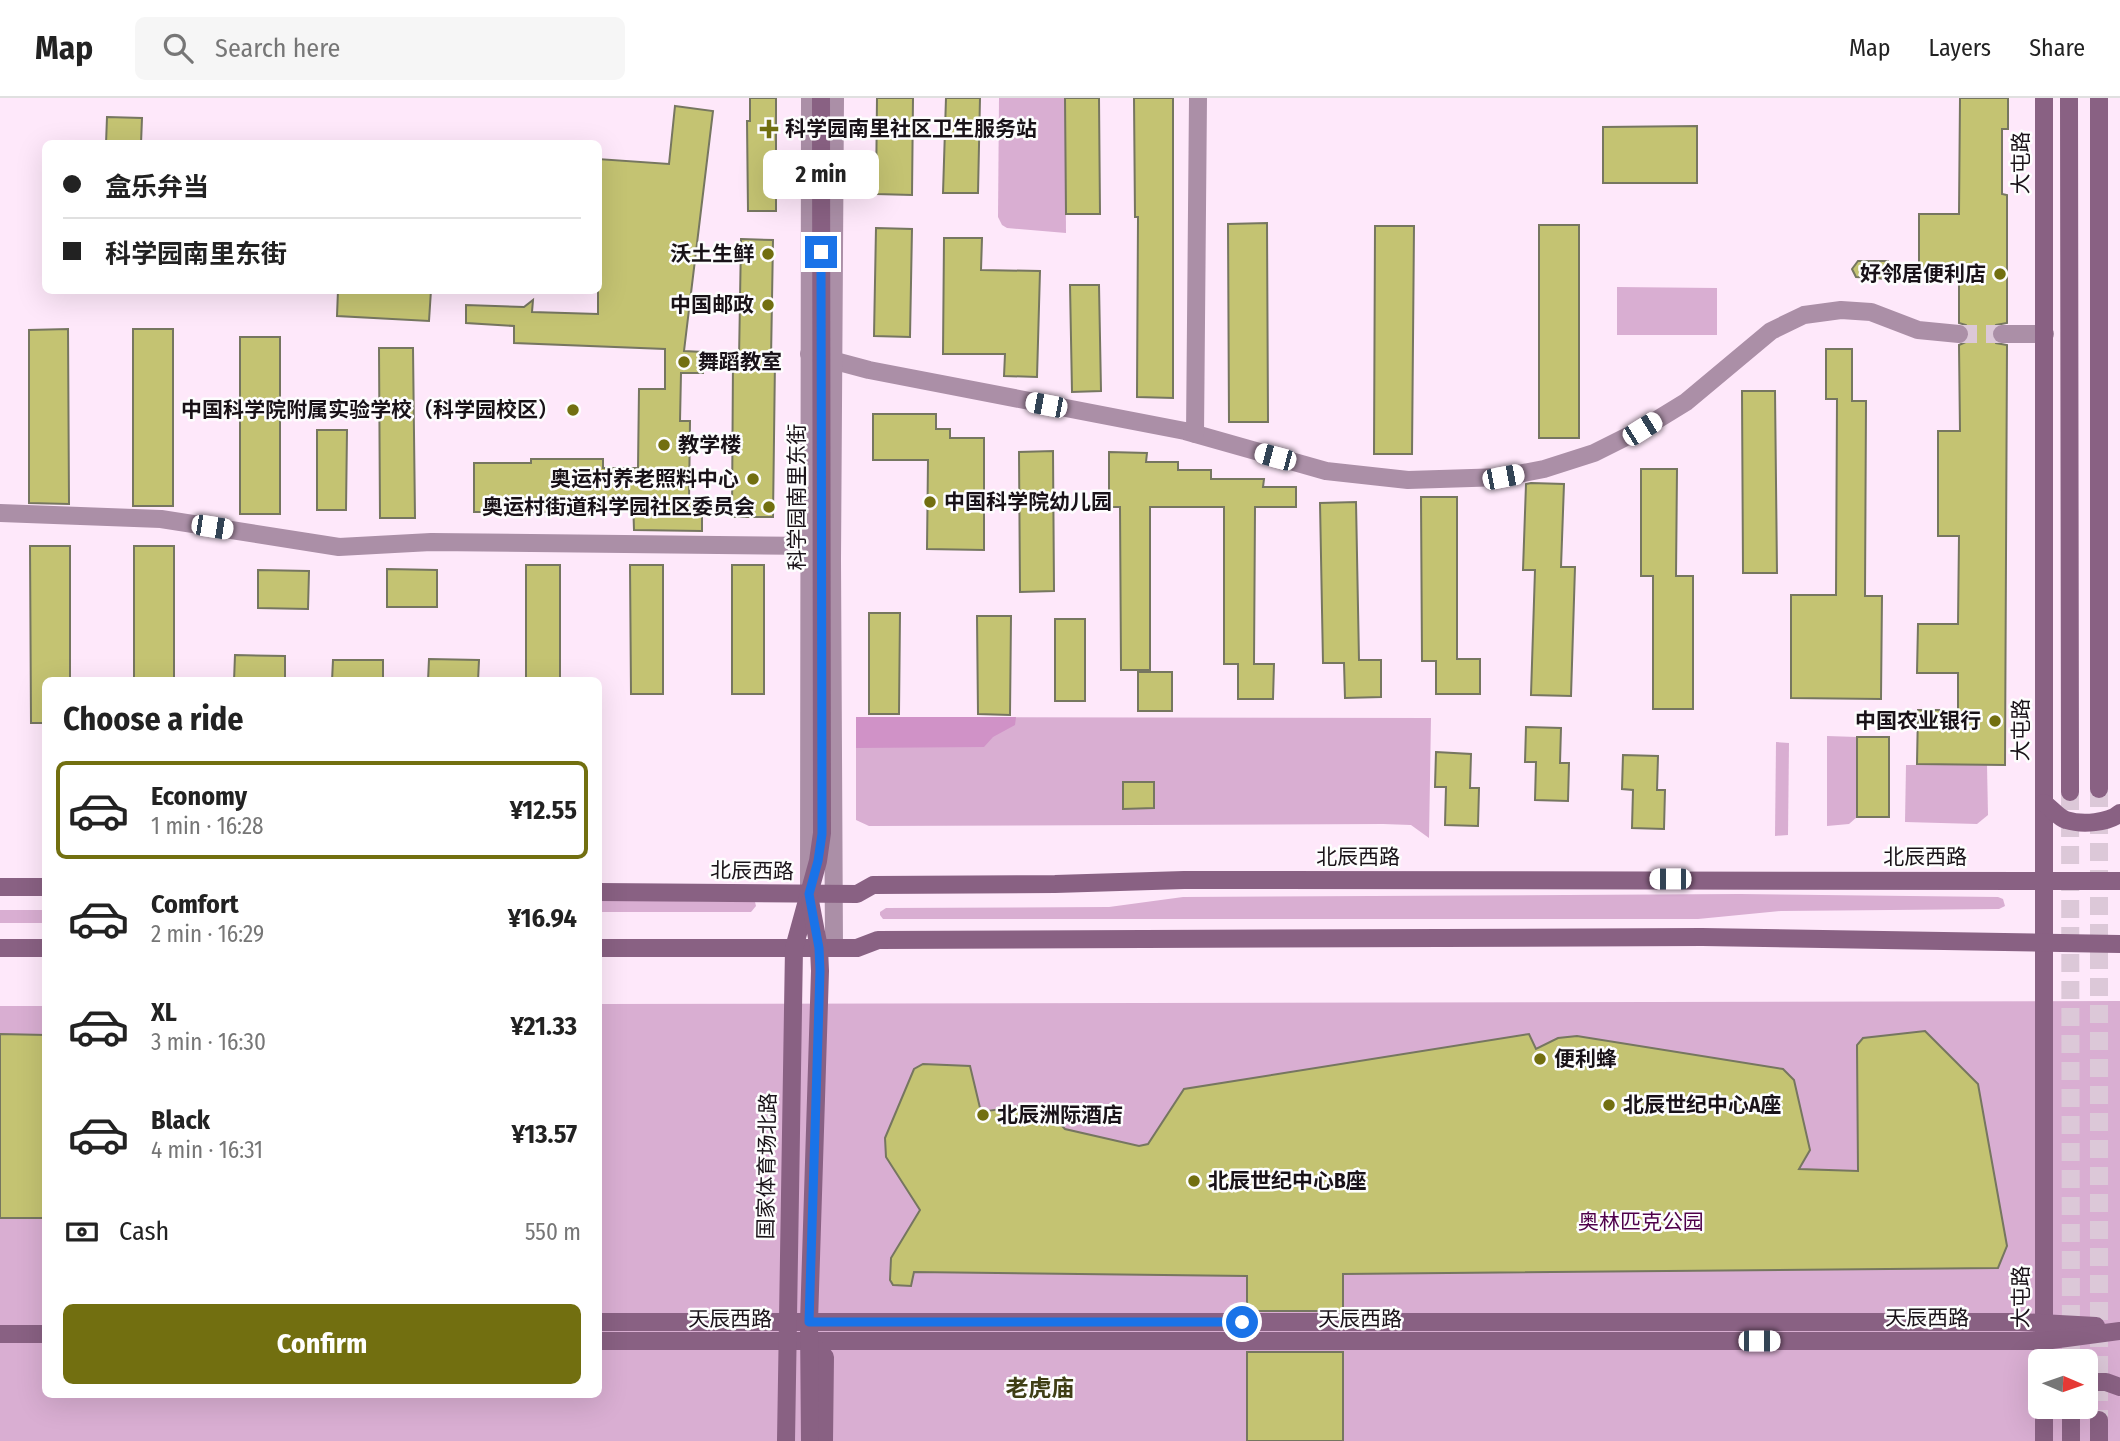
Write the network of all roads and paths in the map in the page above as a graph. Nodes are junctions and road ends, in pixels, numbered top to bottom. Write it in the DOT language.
graph roads {
  1 [pos="810,98"];
  2 [pos="821,98"];
  3 [pos="835,98"];
  4 [pos="1198,98"];
  5 [pos="2044,98"];
  6 [pos="2069,98"];
  7 [pos="2099,98"];
  8 [pos="1959,334"];
  9 [pos="2001,334"];
  10 [pos="2045,334"];
  11 [pos="821,357"];
  12 [pos="1195,434"];
  13 [pos="0,513"];
  14 [pos="820,546"];
  15 [pos="2099,789"];
  16 [pos="2070,792"];
  17 [pos="2044,803"];
  18 [pos="2120,813"];
  19 [pos="2044,881"];
  20 [pos="2120,881"];
  21 [pos="0,887"];
  22 [pos="42,887"];
  23 [pos="602,892"];
  24 [pos="809,894"];
  25 [pos="834,894"];
  26 [pos="2045,942"];
  27 [pos="2120,944"];
  28 [pos="0,948"];
  29 [pos="42,948"];
  30 [pos="602,948"];
  31 [pos="813,948"];
  32 [pos="602,1322"];
  33 [pos="809,1322"];
  34 [pos="2044,1322"];
  35 [pos="786,1323"];
  36 [pos="2120,1330"];
  37 [pos="0,1334"];
  38 [pos="42,1334"];
  39 [pos="602,1341"];
  40 [pos="786,1341"];
  41 [pos="2044,1341"];
  42 [pos="809,1342"];
  43 [pos="2044,1349"];
  44 [pos="2098,1382"];
  45 [pos="2120,1387"];
  46 [pos="2044,1419"];
  47 [pos="2071,1419"];
  48 [pos="2099,1420"];
  49 [pos="786,1441"];
  50 [pos="810,1441"];
  51 [pos="824,1441"];
  52 [pos="2044,1441"];
  53 [pos="2071,1441"];
  54 [pos="2099,1441"];
  1 -- 11 [label="street"];
  2 -- 11 [label="street, 科学园南里东街"];
  3 -- 11 [label="street"];
  4 -- 12 [label="street"];
  5 -- 10 [label="street, 大屯路"];
  6 -- 16 [label="street"];
  7 -- 15 [label="street"];
  8 -- 12 [label="street"];
  9 -- 10 [label="street"];
  10 -- 17 [label="street, 大屯路"];
  11 -- 12 [label="street"];
  11 -- 14 [label="street, 科学园南里东街"];
  13 -- 14 [label="street"];
  14 -- 24 [label="street, 科学园南里东街"];
  14 -- 25 [label="street"];
  17 -- 18 [label="street"];
  17 -- 19 [label="street, 大屯路"];
  19 -- 20 [label="street, 北辰西路"];
  19 -- 25 [label="street, 北辰西路"];
  19 -- 26 [label="street, 大屯路"];
  21 -- 22 [label="street"];
  23 -- 24 [label="street, 北辰西路"];
  24 -- 25 [label="street, 北辰西路"];
  24 -- 31 [label="street"];
  25 -- 31 [label="street"];
  26 -- 27 [label="street"];
  26 -- 31 [label="street"];
  26 -- 34 [label="street, 大屯路"];
  28 -- 29 [label="street"];
  30 -- 31 [label="street"];
  31 -- 33 [label="street"];
  31 -- 35 [label="street, 国家体育场北路"];
  32 -- 35 [label="street, 天辰西路"];
  33 -- 34 [label="street, 天辰西路"];
  33 -- 35 [label="street, 天辰西路"];
  33 -- 42 [label="street"];
  34 -- 36 [label="street, 天辰西路"];
  34 -- 41 [label="street, 大屯路"];
  35 -- 40 [label="street, 国家体育场北路"];
  36 -- 41 [label="street, 天辰西路"];
  37 -- 38 [label="street"];
  39 -- 40 [label="street, 天辰西路"];
  40 -- 42 [label="street, 天辰西路"];
  40 -- 49 [label="street, 国家体育场北路"];
  41 -- 42 [label="street, 天辰西路"];
  41 -- 43 [label="street, 大屯路"];
  42 -- 50 [label="street"];
  42 -- 51 [label="street"];
  44 -- 45 [label="street"];
  46 -- 52 [label="street"];
  47 -- 53 [label="street"];
  48 -- 54 [label="street"];
}
